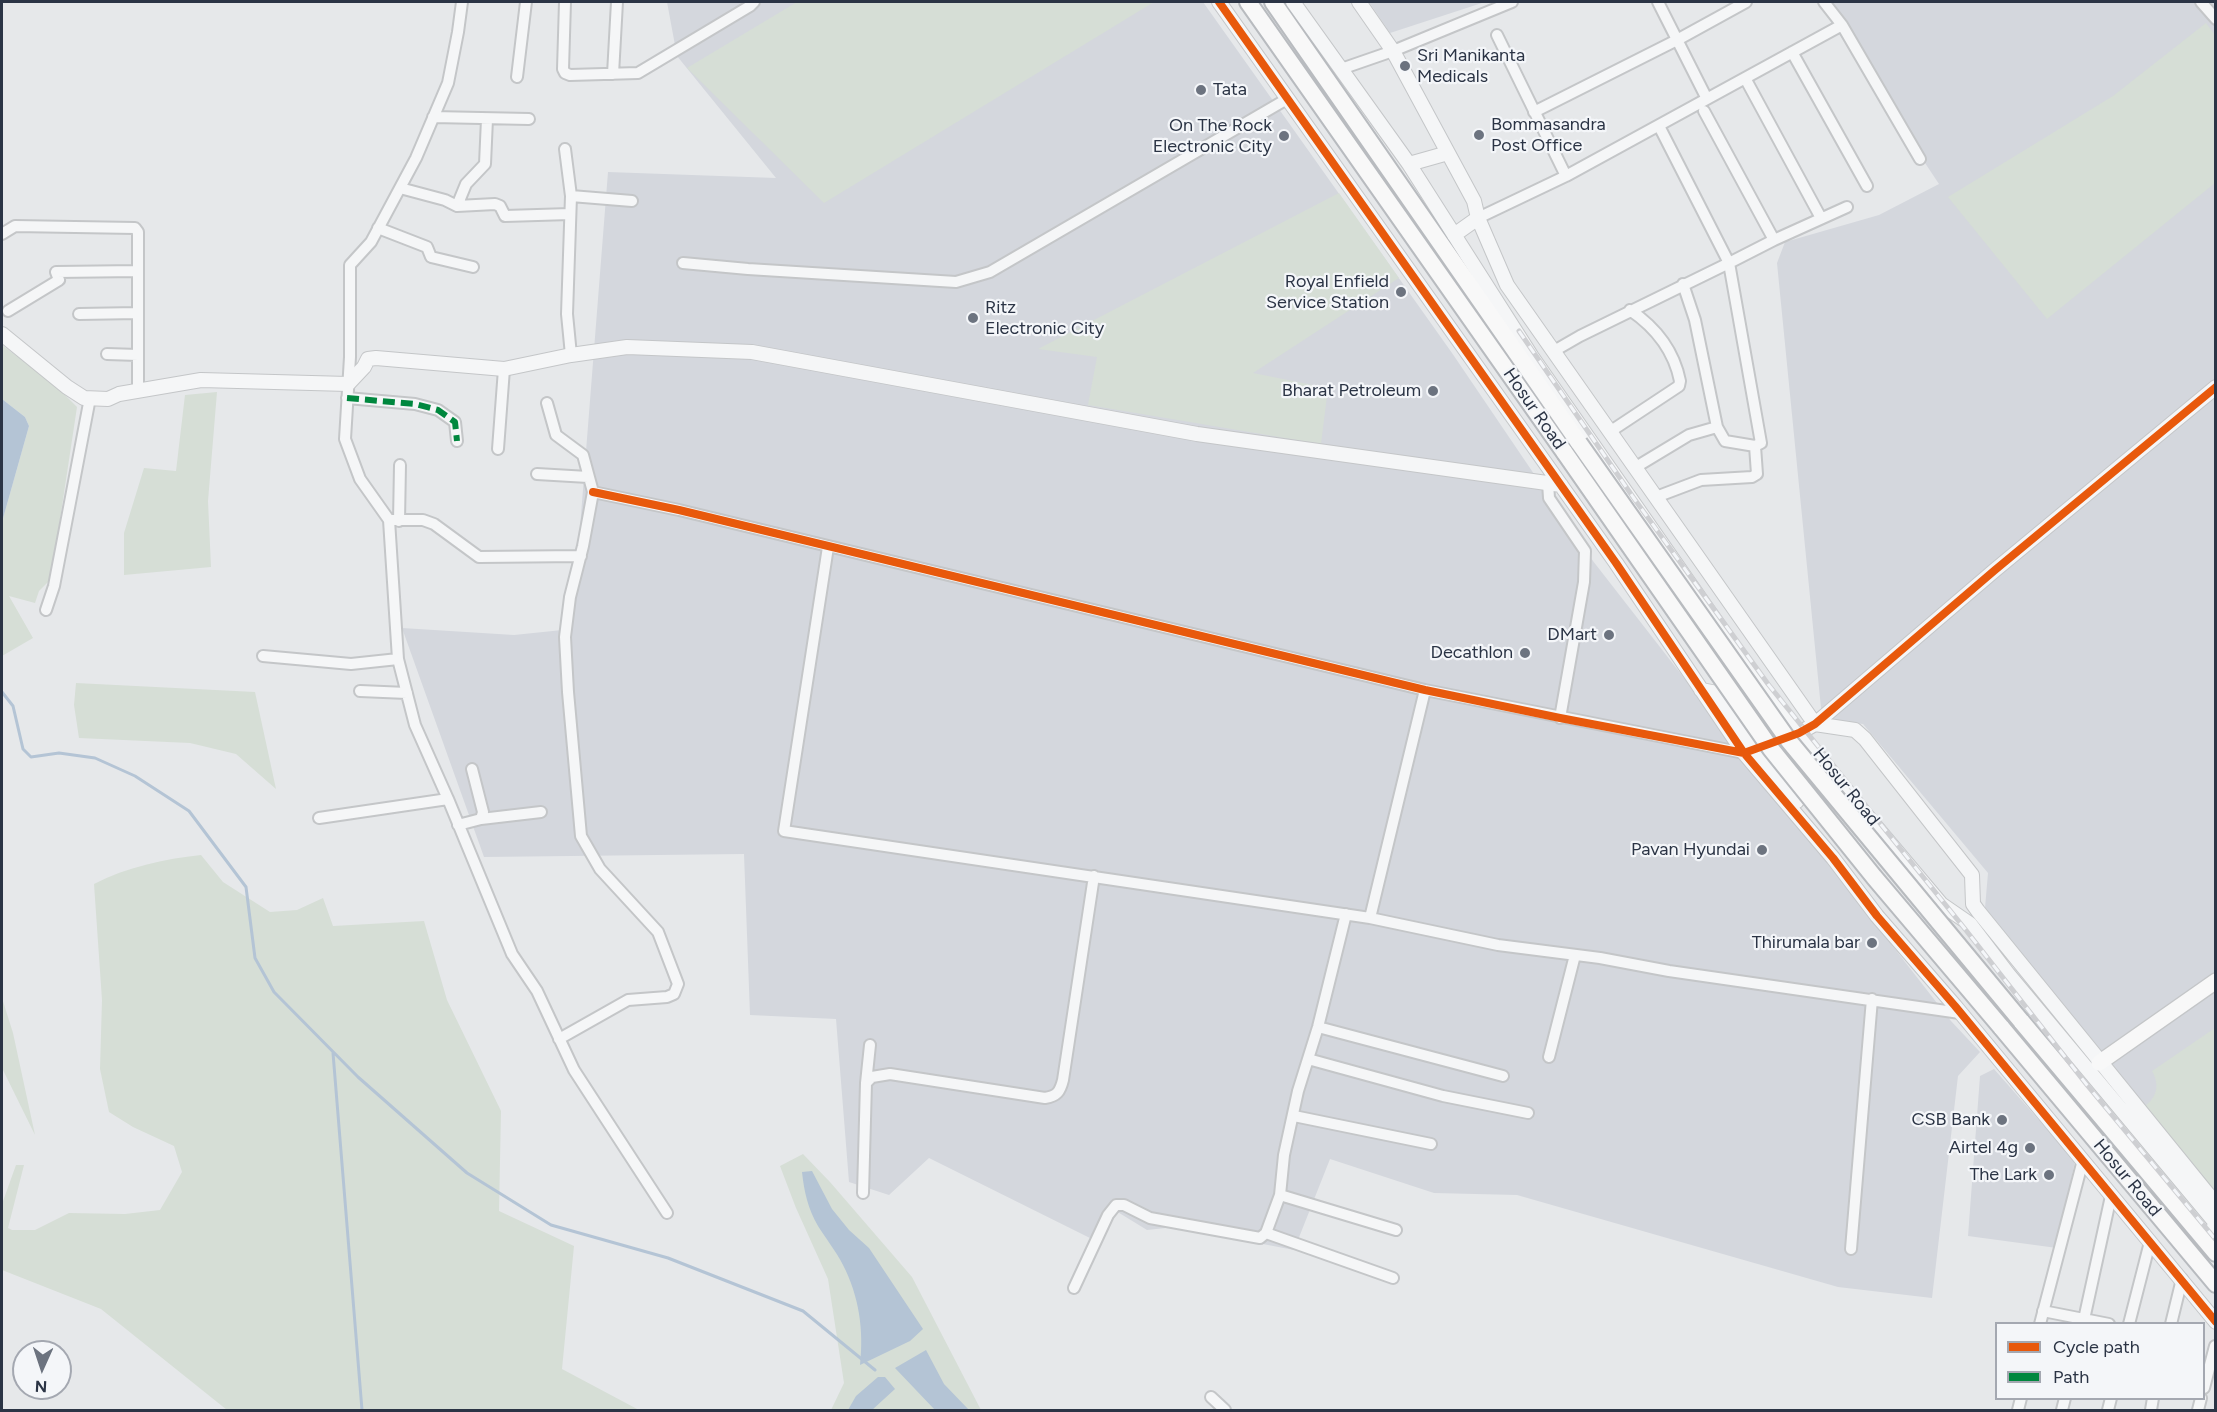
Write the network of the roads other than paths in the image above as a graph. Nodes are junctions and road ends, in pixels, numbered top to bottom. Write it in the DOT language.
graph roads {
  1 [pos="462,2"];
  2 [pos="526,2"];
  3 [pos="565,2"];
  4 [pos="617,2"];
  5 [pos="754,2"];
  6 [pos="1248,2"];
  7 [pos="1273,2"];
  8 [pos="1293,2"];
  9 [pos="1359,2"];
  10 [pos="1512,2"];
  11 [pos="1658,2"];
  12 [pos="1746,2"];
  13 [pos="1824,2"];
  14 [pos="2202,2"];
  15 [pos="1223,7"];
  16 [pos="2216,19"];
  17 [pos="1842,25"];
  18 [pos="1497,35"];
  19 [pos="1677,40"];
  20 [pos="1393,51"];
  21 [pos="1792,52"];
  22 [pos="1341,69"];
  23 [pos="613,74"];
  24 [pos="517,77"];
  25 [pos="1745,78"];
  26 [pos="1287,99"];
  27 [pos="1707,99"];
  28 [pos="1534,111"];
  29 [pos="1704,111"];
  30 [pos="433,117"];
  31 [pos="487,118"];
  32 [pos="530,118"];
  33 [pos="1659,126"];
  34 [pos="565,149"];
  35 [pos="1448,153"];
  36 [pos="1920,159"];
  37 [pos="1408,164"];
  38 [pos="1566,176"];
  39 [pos="1866,186"];
  40 [pos="400,188"];
  41 [pos="572,196"];
  42 [pos="632,201"];
  43 [pos="457,206"];
  44 [pos="1847,207"];
  45 [pos="570,214"];
  46 [pos="1478,218"];
  47 [pos="1821,218"];
  48 [pos="378,228"];
  49 [pos="2,234"];
  50 [pos="1454,235"];
  51 [pos="1774,240"];
  52 [pos="1729,262"];
  53 [pos="683,263"];
  54 [pos="473,267"];
  55 [pos="138,271"];
  56 [pos="1683,284"];
  57 [pos="1507,285"];
  58 [pos="1492,294"];
  59 [pos="1630,310"];
  60 [pos="8,311"];
  61 [pos="138,313"];
  62 [pos="79,314"];
  63 [pos="2,334"];
  64 [pos="1554,351"];
  65 [pos="107,354"];
  66 [pos="138,355"];
  67 [pos="571,355"];
  68 [pos="504,369"];
  69 [pos="2216,387"];
  70 [pos="138,391"];
  71 [pos="347,391"];
  72 [pos="90,398"];
  73 [pos="548,403"];
  74 [pos="1717,427"];
  75 [pos="1611,431"];
  76 [pos="457,441"];
  77 [pos="1755,446"];
  78 [pos="498,449"];
  79 [pos="400,465"];
  80 [pos="1636,467"];
  81 [pos="537,474"];
  82 [pos="588,477"];
  83 [pos="1555,484"];
  84 [pos="592,492"];
  85 [pos="1656,497"];
  86 [pos="394,520"];
  87 [pos="828,547"];
  88 [pos="581,556"];
  89 [pos="46,610"];
  90 [pos="263,656"];
  91 [pos="398,659"];
  92 [pos="1758,682"];
  93 [pos="1425,690"];
  94 [pos="1701,690"];
  95 [pos="360,691"];
  96 [pos="407,693"];
  97 [pos="1724,703"];
  98 [pos="1560,718"];
  99 [pos="1815,724"];
  100 [pos="1799,733"];
  101 [pos="1749,751"];
  102 [pos="472,769"];
  103 [pos="448,799"];
  104 [pos="541,812"];
  105 [pos="319,818"];
  106 [pos="481,819"];
  107 [pos="458,825"];
  108 [pos="1094,876"];
  109 [pos="1346,914"];
  110 [pos="1370,918"];
  111 [pos="1575,955"];
  112 [pos="2216,981"];
  113 [pos="1872,999"];
  114 [pos="1960,1013"];
  115 [pos="1318,1026"];
  116 [pos="2070,1037"];
  117 [pos="559,1039"];
  118 [pos="870,1045"];
  119 [pos="1548,1058"];
  120 [pos="1308,1059"];
  121 [pos="2099,1063"];
  122 [pos="1503,1076"];
  123 [pos="866,1083"];
  124 [pos="1528,1113"];
  125 [pos="1294,1116"];
  126 [pos="1431,1144"];
  127 [pos="2083,1161"];
  128 [pos="863,1193"];
  129 [pos="1280,1195"];
  130 [pos="2111,1196"];
  131 [pos="2216,1204"];
  132 [pos="667,1213"];
  133 [pos="1396,1230"];
  134 [pos="1266,1233"];
  135 [pos="2150,1242"];
  136 [pos="1851,1249"];
  137 [pos="2212,1250"];
  138 [pos="1393,1278"];
  139 [pos="2182,1279"];
  140 [pos="2216,1284"];
  141 [pos="1074,1288"];
  142 [pos="2043,1311"];
  143 [pos="2040,1322"];
  144 [pos="2084,1322"];
  145 [pos="2129,1322"];
  146 [pos="2171,1322"];
  147 [pos="2216,1322"];
  148 [pos="2215,1344"];
  149 [pos="2205,1384"];
  150 [pos="1211,1396"];
  151 [pos="1225,1410"];
  1 -- 30 [label="street"];
  2 -- 24 [label="street"];
  3 -- 23 [label="street"];
  4 -- 23 [label="street"];
  5 -- 23 [label="street"];
  6 -- 140 [label="highway, Hosur Road, bridge"];
  7 -- 137 [label="highway, Hosur Road, bridge"];
  8 -- 22 [label="street"];
  9 -- 20 [label="street"];
  10 -- 20 [label="street"];
  11 -- 19 [label="street"];
  12 -- 19 [label="street"];
  13 -- 17 [label="street"];
  14 -- 16 [label="street"];
  15 -- 26 [label="street"];
  17 -- 21 [label="street"];
  17 -- 36 [label="street"];
  18 -- 28 [label="street"];
  19 -- 27 [label="street"];
  19 -- 28 [label="street"];
  20 -- 22 [label="street"];
  20 -- 35 [label="street"];
  21 -- 25 [label="street"];
  21 -- 39 [label="street"];
  22 -- 37 [label="street"];
  25 -- 27 [label="street"];
  25 -- 47 [label="street"];
  26 -- 53 [label="street"];
  26 -- 83 [label="street"];
  27 -- 33 [label="street"];
  28 -- 38 [label="street"];
  29 -- 51 [label="street"];
  30 -- 31 [label="street"];
  30 -- 40 [label="street"];
  31 -- 32 [label="street"];
  31 -- 43 [label="street"];
  33 -- 38 [label="street"];
  33 -- 52 [label="street"];
  34 -- 41 [label="street"];
  35 -- 37 [label="street"];
  35 -- 46 [label="street"];
  37 -- 50 [label="street"];
  38 -- 46 [label="street"];
  40 -- 43 [label="street"];
  40 -- 48 [label="street"];
  41 -- 42 [label="street"];
  41 -- 45 [label="street"];
  43 -- 45 [label="street"];
  44 -- 47 [label="street"];
  45 -- 67 [label="street"];
  46 -- 50 [label="street"];
  46 -- 57 [label="street"];
  47 -- 51 [label="street"];
  48 -- 54 [label="street"];
  48 -- 71 [label="street"];
  49 -- 55 [label="street"];
  50 -- 58 [label="street"];
  51 -- 52 [label="street"];
  52 -- 56 [label="street"];
  52 -- 77 [label="street"];
  55 -- 60 [label="street"];
  55 -- 61 [label="street"];
  56 -- 59 [label="street"];
  56 -- 74 [label="street"];
  57 -- 58 [label="street"];
  57 -- 64 [label="street"];
  58 -- 92 [label="street"];
  59 -- 64 [label="street"];
  59 -- 75 [label="street"];
  61 -- 62 [label="street"];
  61 -- 66 [label="street"];
  63 -- 72 [label="street"];
  64 -- 75 [label="street"];
  65 -- 66 [label="street"];
  66 -- 70 [label="street"];
  67 -- 68 [label="street"];
  67 -- 83 [label="street"];
  68 -- 71 [label="street"];
  68 -- 78 [label="street"];
  69 -- 99 [label="street"];
  70 -- 71 [label="street"];
  70 -- 72 [label="street"];
  71 -- 76 [label="street"];
  71 -- 86 [label="street"];
  72 -- 89 [label="street"];
  73 -- 82 [label="street"];
  74 -- 77 [label="street"];
  74 -- 80 [label="street"];
  75 -- 80 [label="street"];
  77 -- 85 [label="street"];
  79 -- 86 [label="street"];
  80 -- 85 [label="street"];
  81 -- 82 [label="street"];
  82 -- 84 [label="street"];
  83 -- 94 [label="street"];
  83 -- 98 [label="street"];
  84 -- 87 [label="street"];
  84 -- 88 [label="street"];
  85 -- 99 [label="street"];
  86 -- 88 [label="street"];
  86 -- 91 [label="street"];
  87 -- 93 [label="street"];
  87 -- 108 [label="street"];
  88 -- 117 [label="street"];
  90 -- 91 [label="street"];
  91 -- 96 [label="street"];
  92 -- 97 [label="street"];
  92 -- 100 [label="street"];
  93 -- 98 [label="street"];
  93 -- 110 [label="street"];
  94 -- 97 [label="street"];
  94 -- 101 [label="street"];
  95 -- 96 [label="street"];
  96 -- 103 [label="street"];
  97 -- 101 [label="street"];
  98 -- 101 [label="street"];
  99 -- 100 [label="street"];
  99 -- 116 [label="street"];
  100 -- 101 [label="street"];
  100 -- 116 [label="street"];
  101 -- 114 [label="street"];
  102 -- 106 [label="street"];
  103 -- 105 [label="street"];
  103 -- 107 [label="street"];
  104 -- 106 [label="street"];
  106 -- 107 [label="street"];
  107 -- 117 [label="street"];
  108 -- 109 [label="street"];
  108 -- 123 [label="street"];
  109 -- 110 [label="street"];
  109 -- 115 [label="street"];
  110 -- 111 [label="street"];
  111 -- 113 [label="street"];
  111 -- 119 [label="street"];
  112 -- 121 [label="main road"];
  113 -- 114 [label="street"];
  113 -- 136 [label="street"];
  114 -- 127 [label="street"];
  115 -- 120 [label="street"];
  115 -- 122 [label="street"];
  116 -- 121 [label="street"];
  116 -- 137 [label="street"];
  117 -- 132 [label="street"];
  118 -- 123 [label="street"];
  120 -- 124 [label="street"];
  120 -- 125 [label="street"];
  121 -- 131 [label="street"];
  123 -- 128 [label="street"];
  125 -- 126 [label="street"];
  125 -- 129 [label="street"];
  127 -- 130 [label="street"];
  127 -- 142 [label="street"];
  129 -- 133 [label="street"];
  129 -- 134 [label="street"];
  130 -- 135 [label="street"];
  130 -- 144 [label="street"];
  134 -- 138 [label="street"];
  134 -- 141 [label="street"];
  135 -- 139 [label="street"];
  135 -- 145 [label="street"];
  139 -- 146 [label="street"];
  139 -- 147 [label="street"];
  142 -- 143 [label="street"];
  142 -- 144 [label="street"];
  148 -- 149 [label="street"];
  150 -- 151 [label="street"];
}
